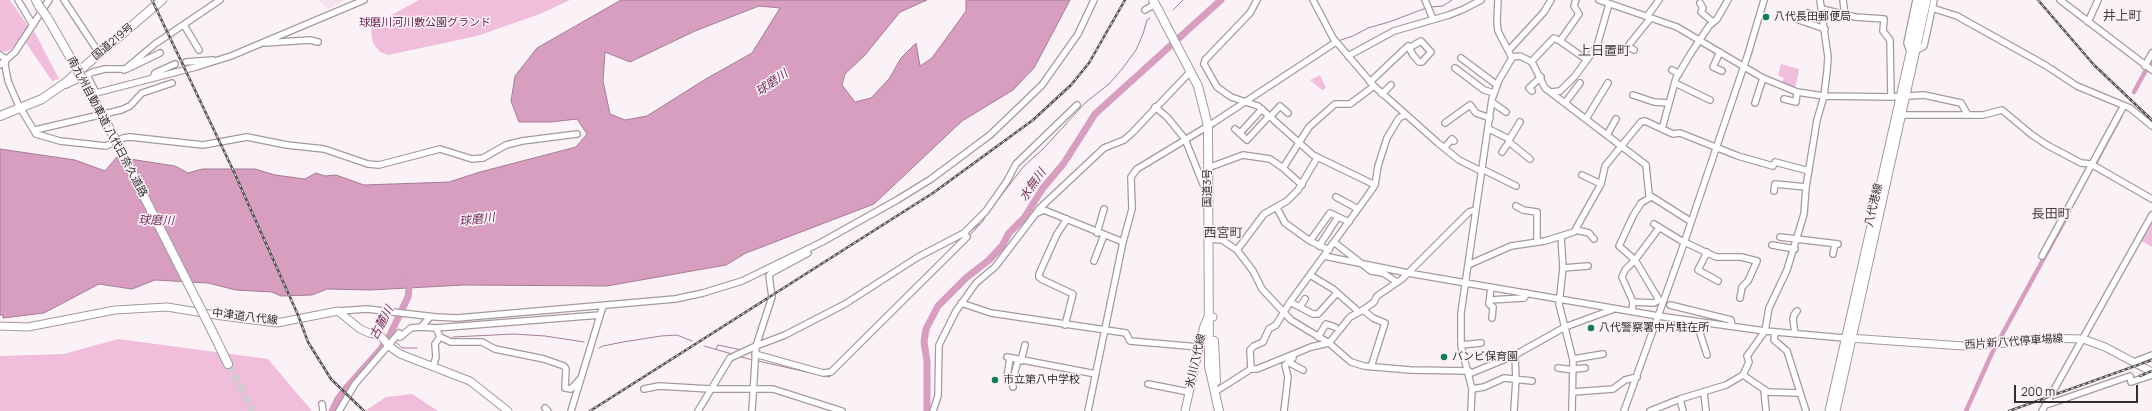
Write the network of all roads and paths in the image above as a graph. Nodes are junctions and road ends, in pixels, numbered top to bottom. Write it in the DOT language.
graph roads {
  1 [pos="18,0"];
  2 [pos="49,0"];
  3 [pos="64,0"];
  4 [pos="162,0"];
  5 [pos="220,0"];
  6 [pos="364,0"];
  7 [pos="1094,0"];
  8 [pos="1257,0"];
  9 [pos="1313,0"];
  10 [pos="1481,0"];
  11 [pos="1498,0"];
  12 [pos="1551,0"];
  13 [pos="1576,0"];
  14 [pos="1599,0"];
  15 [pos="1659,0"];
  16 [pos="1728,0"];
  17 [pos="1764,0"];
  18 [pos="1820,0"];
  19 [pos="1843,0"];
  20 [pos="1916,0"];
  21 [pos="1922,0"];
  22 [pos="1927,0"];
  23 [pos="1934,0"];
  24 [pos="2060,0"];
  25 [pos="2098,0"];
  26 [pos="1155,1"];
  27 [pos="1607,2"];
  28 [pos="38,3"];
  29 [pos="1700,3"];
  30 [pos="1427,5"];
  31 [pos="1932,8"];
  32 [pos="1145,10"];
  33 [pos="1822,10"];
  34 [pos="1808,13"];
  35 [pos="1844,16"];
  36 [pos="1648,17"];
  37 [pos="1824,19"];
  38 [pos="1433,20"];
  39 [pos="1799,20"];
  40 [pos="1713,22"];
  41 [pos="2088,22"];
  42 [pos="33,25"];
  43 [pos="184,25"];
  44 [pos="1825,29"];
  45 [pos="1560,41"];
  46 [pos="1700,41"];
  47 [pos="263,42"];
  48 [pos="318,42"];
  49 [pos="1336,42"];
  50 [pos="1409,48"];
  51 [pos="199,50"];
  52 [pos="1510,50"];
  53 [pos="1634,50"];
  54 [pos="1914,50"];
  55 [pos="1720,52"];
  56 [pos="99,53"];
  57 [pos="2152,53"];
  58 [pos="160,54"];
  59 [pos="0,55"];
  60 [pos="1348,56"];
  61 [pos="1512,57"];
  62 [pos="1461,58"];
  63 [pos="6,59"];
  64 [pos="1587,60"];
  65 [pos="215,61"];
  66 [pos="186,62"];
  67 [pos="1531,62"];
  68 [pos="175,64"];
  69 [pos="0,65"];
  70 [pos="2145,66"];
  71 [pos="1744,67"];
  72 [pos="1191,68"];
  73 [pos="1456,68"];
  74 [pos="124,70"];
  75 [pos="1672,70"];
  76 [pos="2152,70"];
  77 [pos="1722,71"];
  78 [pos="1679,74"];
  79 [pos="88,75"];
  80 [pos="1541,77"];
  81 [pos="153,78"];
  82 [pos="1763,78"];
  83 [pos="172,83"];
  84 [pos="1608,83"];
  85 [pos="1674,83"];
  86 [pos="1372,84"];
  87 [pos="1580,84"];
  88 [pos="61,85"];
  89 [pos="1391,85"];
  90 [pos="1497,85"];
  91 [pos="1532,91"];
  92 [pos="1550,92"];
  93 [pos="1798,92"];
  94 [pos="1494,93"];
  95 [pos="1382,94"];
  96 [pos="1632,95"];
  97 [pos="1824,96"];
  98 [pos="1899,96"];
  99 [pos="1784,99"];
  100 [pos="1710,100"];
  101 [pos="1245,101"];
  102 [pos="1492,102"];
  103 [pos="1565,103"];
  104 [pos="1755,103"];
  105 [pos="1669,104"];
  106 [pos="1078,105"];
  107 [pos="1155,107"];
  108 [pos="2123,107"];
  109 [pos="21,108"];
  110 [pos="1262,109"];
  111 [pos="1506,112"];
  112 [pos="1288,113"];
  113 [pos="1968,114"];
  114 [pos="1405,115"];
  115 [pos="1902,115"];
  116 [pos="0,116"];
  117 [pos="1270,116"];
  118 [pos="1490,118"];
  119 [pos="1586,119"];
  120 [pos="1616,119"];
  121 [pos="1520,122"];
  122 [pos="1445,123"];
  123 [pos="1210,125"];
  124 [pos="2152,126"];
  125 [pos="1489,128"];
  126 [pos="1235,129"];
  127 [pos="1662,129"];
  128 [pos="34,130"];
  129 [pos="1240,133"];
  130 [pos="577,134"];
  131 [pos="1607,135"];
  132 [pos="1185,139"];
  133 [pos="1454,141"];
  134 [pos="1509,142"];
  135 [pos="1299,144"];
  136 [pos="1621,146"];
  137 [pos="1716,147"];
  138 [pos="1444,148"];
  139 [pos="1502,152"];
  140 [pos="1317,158"];
  141 [pos="1530,159"];
  142 [pos="2094,165"];
  143 [pos="1213,166"];
  144 [pos="1284,168"];
  145 [pos="1482,170"];
  146 [pos="1809,171"];
  147 [pos="1582,175"];
  148 [pos="1601,184"];
  149 [pos="1302,185"];
  150 [pos="1375,185"];
  151 [pos="1516,186"];
  152 [pos="1806,188"];
  153 [pos="1208,191"];
  154 [pos="1774,191"];
  155 [pos="1336,197"];
  156 [pos="1651,197"];
  157 [pos="2152,199"];
  158 [pos="1516,206"];
  159 [pos="1277,208"];
  160 [pos="1104,209"];
  161 [pos="1358,209"];
  162 [pos="1475,210"];
  163 [pos="1036,213"];
  164 [pos="2152,215"];
  165 [pos="1338,217"];
  166 [pos="1067,219"];
  167 [pos="1690,221"];
  168 [pos="1349,222"];
  169 [pos="1654,224"];
  170 [pos="1659,228"];
  171 [pos="1576,230"];
  172 [pos="1097,233"];
  173 [pos="966,235"];
  174 [pos="1104,235"];
  175 [pos="1561,236"];
  176 [pos="1780,236"];
  177 [pos="1796,238"];
  178 [pos="1211,240"];
  179 [pos="1594,240"];
  180 [pos="1310,241"];
  181 [pos="1684,241"];
  182 [pos="822,242"];
  183 [pos="1123,242"];
  184 [pos="1537,242"];
  185 [pos="1335,243"];
  186 [pos="1772,245"];
  187 [pos="1319,246"];
  188 [pos="1795,249"];
  189 [pos="1237,250"];
  190 [pos="1329,250"];
  191 [pos="1707,252"];
  192 [pos="1833,254"];
  193 [pos="1324,256"];
  194 [pos="2042,256"];
  195 [pos="1635,260"];
  196 [pos="1094,261"];
  197 [pos="1362,264"];
  198 [pos="1468,265"];
  199 [pos="1588,266"];
  200 [pos="1563,268"];
  201 [pos="1408,273"];
  202 [pos="1310,275"];
  203 [pos="1718,281"];
  204 [pos="1397,282"];
  205 [pos="1465,283"];
  206 [pos="1491,287"];
  207 [pos="1338,293"];
  208 [pos="1527,293"];
  209 [pos="1740,298"];
  210 [pos="1305,299"];
  211 [pos="1559,299"];
  212 [pos="1490,300"];
  213 [pos="1290,302"];
  214 [pos="1633,302"];
  215 [pos="961,304"];
  216 [pos="1670,305"];
  217 [pos="603,306"];
  218 [pos="1300,307"];
  219 [pos="1615,308"];
  220 [pos="338,311"];
  221 [pos="1361,311"];
  222 [pos="1632,311"];
  223 [pos="1696,311"];
  224 [pos="1797,311"];
  225 [pos="1283,312"];
  226 [pos="600,315"];
  227 [pos="1658,316"];
  228 [pos="430,317"];
  229 [pos="1492,318"];
  230 [pos="1693,321"];
  231 [pos="1700,322"];
  232 [pos="1065,325"];
  233 [pos="0,326"];
  234 [pos="1565,326"];
  235 [pos="1732,326"];
  236 [pos="421,327"];
  237 [pos="1335,327"];
  238 [pos="436,328"];
  239 [pos="1105,331"];
  240 [pos="1765,331"];
  241 [pos="1775,332"];
  242 [pos="1208,333"];
  243 [pos="1795,334"];
  244 [pos="440,337"];
  245 [pos="1318,337"];
  246 [pos="1844,338"];
  247 [pos="1853,339"];
  248 [pos="2083,339"];
  249 [pos="1328,343"];
  250 [pos="1481,343"];
  251 [pos="1461,344"];
  252 [pos="1025,345"];
  253 [pos="390,346"];
  254 [pos="756,346"];
  255 [pos="1199,347"];
  256 [pos="755,354"];
  257 [pos="1603,354"];
  258 [pos="1293,355"];
  259 [pos="1514,355"];
  260 [pos="1707,355"];
  261 [pos="2152,355"];
  262 [pos="1573,359"];
  263 [pos="1019,360"];
  264 [pos="1288,362"];
  265 [pos="2134,362"];
  266 [pos="228,364"];
  267 [pos="433,367"];
  268 [pos="1372,367"];
  269 [pos="1558,368"];
  270 [pos="1585,368"];
  271 [pos="1251,369"];
  272 [pos="1303,370"];
  273 [pos="1574,370"];
  274 [pos="1469,373"];
  275 [pos="2152,373"];
  276 [pos="1096,374"];
  277 [pos="1743,375"];
  278 [pos="1637,376"];
  279 [pos="581,378"];
  280 [pos="1516,379"];
  281 [pos="1532,381"];
  282 [pos="1148,384"];
  283 [pos="753,388"];
  284 [pos="571,389"];
  285 [pos="644,389"];
  286 [pos="710,389"];
  287 [pos="1472,389"];
  288 [pos="1218,390"];
  289 [pos="1764,390"];
  290 [pos="1189,392"];
  291 [pos="1573,392"];
  292 [pos="1704,393"];
  293 [pos="1799,393"];
  294 [pos="1680,399"];
  295 [pos="574,401"];
  296 [pos="322,404"];
  297 [pos="2046,404"];
  298 [pos="323,411"];
  299 [pos="339,411"];
  300 [pos="508,411"];
  301 [pos="571,411"];
  302 [pos="698,411"];
  303 [pos="752,411"];
  304 [pos="842,411"];
  305 [pos="933,411"];
  306 [pos="1088,411"];
  307 [pos="1185,411"];
  308 [pos="1219,411"];
  309 [pos="1224,411"];
  310 [pos="1284,411"];
  311 [pos="1471,411"];
  312 [pos="1514,411"];
  313 [pos="1572,411"];
  314 [pos="1624,411"];
  315 [pos="1650,411"];
  316 [pos="1683,411"];
  317 [pos="1706,411"];
  318 [pos="1766,411"];
  319 [pos="1806,411"];
  320 [pos="1829,411"];
  321 [pos="1836,411"];
  322 [pos="2042,411"];
  1 -- 42 [label="street"];
  2 -- 42 [label="street"];
  3 -- 56 [label="street"];
  4 -- 56 [label="highway, 国道219号"];
  5 -- 43 [label="street"];
  6 -- 47 [label="street"];
  7 -- 182 [label="street"];
  8 -- 101 [label="street"];
  9 -- 49 [label="street"];
  10 -- 38 [label="street"];
  11 -- 52 [label="street"];
  12 -- 52 [label="street"];
  13 -- 45 [label="street"];
  14 -- 27 [label="street"];
  15 -- 36 [label="street"];
  16 -- 40 [label="street"];
  17 -- 71 [label="street"];
  18 -- 33 [label="street"];
  19 -- 35 [label="street"];
  20 -- 54 [label="street"];
  21 -- 54 [label="main road, 八代港線"];
  22 -- 54 [label="main road, 八代港線"];
  23 -- 31 [label="street"];
  24 -- 41 [label="street"];
  25 -- 41 [label="street"];
  26 -- 32 [label="street"];
  26 -- 72 [label="highway, 国道3号"];
  27 -- 36 [label="street"];
  27 -- 64 [label="street"];
  28 -- 266 [label="highway, 南九州自動車道;八代日奈久道路, bridge"];
  29 -- 40 [label="street"];
  30 -- 38 [label="street"];
  31 -- 54 [label="street"];
  31 -- 108 [label="street"];
  33 -- 35 [label="street"];
  33 -- 37 [label="street"];
  34 -- 37 [label="street"];
  35 -- 98 [label="street"];
  36 -- 46 [label="street"];
  36 -- 53 [label="street"];
  37 -- 44 [label="street"];
  38 -- 60 [label="street"];
  39 -- 44 [label="street"];
  40 -- 46 [label="street"];
  41 -- 70 [label="street"];
  42 -- 63 [label="street"];
  43 -- 51 [label="street"];
  43 -- 74 [label="street"];
  44 -- 97 [label="street"];
  45 -- 64 [label="street"];
  45 -- 67 [label="street"];
  46 -- 55 [label="street"];
  46 -- 78 [label="street"];
  47 -- 48 [label="street"];
  47 -- 65 [label="street"];
  49 -- 60 [label="street"];
  49 -- 101 [label="street"];
  50 -- 86 [label="street"];
  52 -- 61 [label="street"];
  54 -- 98 [label="main road, 八代港線"];
  55 -- 71 [label="street"];
  55 -- 77 [label="street"];
  56 -- 88 [label="highway, 国道219号"];
  57 -- 70 [label="street"];
  58 -- 74 [label="street"];
  59 -- 63 [label="street"];
  60 -- 86 [label="street"];
  61 -- 67 [label="street"];
  61 -- 90 [label="street"];
  62 -- 90 [label="street"];
  63 -- 69 [label="street"];
  63 -- 109 [label="street"];
  64 -- 92 [label="street"];
  65 -- 66 [label="street"];
  65 -- 81 [label="street"];
  67 -- 80 [label="street"];
  68 -- 81 [label="street"];
  70 -- 76 [label="street"];
  71 -- 82 [label="street"];
  71 -- 137 [label="street"];
  72 -- 107 [label="street"];
  72 -- 123 [label="highway, 国道3号"];
  73 -- 94 [label="street"];
  74 -- 79 [label="street"];
  75 -- 78 [label="street"];
  78 -- 85 [label="street"];
  79 -- 81 [label="street"];
  79 -- 88 [label="street"];
  80 -- 91 [label="street"];
  80 -- 92 [label="street"];
  82 -- 93 [label="street"];
  82 -- 104 [label="street"];
  83 -- 128 [label="street"];
  84 -- 119 [label="street"];
  85 -- 100 [label="street"];
  85 -- 105 [label="street"];
  86 -- 95 [label="street"];
  86 -- 135 [label="street"];
  87 -- 103 [label="street"];
  88 -- 109 [label="highway, 国道219号"];
  89 -- 95 [label="street"];
  90 -- 94 [label="street"];
  92 -- 103 [label="street"];
  93 -- 97 [label="street"];
  93 -- 99 [label="street"];
  94 -- 102 [label="street"];
  95 -- 114 [label="street"];
  96 -- 105 [label="street"];
  97 -- 98 [label="street"];
  97 -- 146 [label="street"];
  98 -- 113 [label="street"];
  98 -- 115 [label="main road, 八代港線"];
  98 -- 246 [label="main road, 八代港線"];
  101 -- 110 [label="street"];
  101 -- 123 [label="street"];
  102 -- 111 [label="street"];
  102 -- 118 [label="street"];
  103 -- 119 [label="street"];
  105 -- 127 [label="street"];
  106 -- 173 [label="street"];
  107 -- 132 [label="street"];
  107 -- 163 [label="street"];
  108 -- 124 [label="street"];
  108 -- 142 [label="street"];
  109 -- 116 [label="highway, 国道219号"];
  109 -- 128 [label="street"];
  110 -- 117 [label="street"];
  110 -- 129 [label="street"];
  112 -- 117 [label="street"];
  113 -- 115 [label="street"];
  113 -- 142 [label="street"];
  114 -- 138 [label="street"];
  114 -- 150 [label="street"];
  115 -- 247 [label="main road, 八代港線"];
  117 -- 129 [label="street"];
  117 -- 135 [label="street"];
  118 -- 122 [label="street"];
  118 -- 125 [label="street"];
  119 -- 131 [label="street"];
  120 -- 131 [label="street"];
  121 -- 134 [label="street"];
  123 -- 132 [label="street"];
  123 -- 143 [label="highway, 国道3号"];
  123 -- 153 [label="highway, 国道3号"];
  125 -- 134 [label="street"];
  125 -- 145 [label="street"];
  126 -- 129 [label="street"];
  127 -- 136 [label="street"];
  127 -- 137 [label="street"];
  128 -- 130 [label="street"];
  131 -- 136 [label="street"];
  132 -- 153 [label="street"];
  132 -- 183 [label="street"];
  133 -- 138 [label="street"];
  134 -- 139 [label="street"];
  134 -- 141 [label="street"];
  135 -- 140 [label="street"];
  135 -- 144 [label="street"];
  136 -- 148 [label="street"];
  136 -- 156 [label="street"];
  137 -- 146 [label="street"];
  137 -- 167 [label="street"];
  138 -- 145 [label="street"];
  140 -- 149 [label="street"];
  140 -- 150 [label="street"];
  142 -- 157 [label="street"];
  142 -- 194 [label="street"];
  143 -- 144 [label="street"];
  143 -- 178 [label="highway, 国道3号"];
  144 -- 149 [label="street"];
  145 -- 151 [label="street"];
  145 -- 162 [label="street"];
  146 -- 152 [label="street"];
  147 -- 148 [label="street"];
  148 -- 171 [label="street"];
  149 -- 159 [label="street"];
  150 -- 161 [label="street"];
  152 -- 154 [label="street"];
  152 -- 177 [label="street"];
  153 -- 178 [label="highway, 国道3号"];
  155 -- 161 [label="street"];
  156 -- 167 [label="street"];
  156 -- 195 [label="street"];
  158 -- 184 [label="street"];
  159 -- 180 [label="street"];
  159 -- 189 [label="street"];
  160 -- 172 [label="street"];
  161 -- 168 [label="street"];
  162 -- 198 [label="street"];
  162 -- 201 [label="street"];
  163 -- 166 [label="street"];
  163 -- 215 [label="street"];
  164 -- 248 [label="street"];
  165 -- 168 [label="street"];
  165 -- 180 [label="street"];
  165 -- 187 [label="street"];
  166 -- 172 [label="street"];
  166 -- 232 [label="street"];
  167 -- 181 [label="street"];
  168 -- 185 [label="street"];
  169 -- 170 [label="street"];
  170 -- 181 [label="street"];
  170 -- 195 [label="street"];
  171 -- 175 [label="street"];
  171 -- 179 [label="street"];
  172 -- 174 [label="street"];
  173 -- 254 [label="street"];
  173 -- 256 [label="street"];
  174 -- 183 [label="street"];
  174 -- 196 [label="street"];
  175 -- 184 [label="street"];
  175 -- 200 [label="street"];
  176 -- 177 [label="street"];
  177 -- 188 [label="street"];
  177 -- 192 [label="street"];
  178 -- 189 [label="street"];
  178 -- 242 [label="highway, 国道3号"];
  180 -- 187 [label="street"];
  181 -- 191 [label="street"];
  181 -- 227 [label="street"];
  182 -- 217 [label="street"];
  182 -- 254 [label="street"];
  183 -- 239 [label="street"];
  184 -- 198 [label="street"];
  185 -- 190 [label="street"];
  185 -- 197 [label="street"];
  186 -- 188 [label="street"];
  187 -- 190 [label="street"];
  188 -- 240 [label="street"];
  189 -- 225 [label="street"];
  190 -- 193 [label="street"];
  191 -- 203 [label="street"];
  191 -- 209 [label="street"];
  193 -- 197 [label="street"];
  193 -- 202 [label="street"];
  195 -- 214 [label="street"];
  195 -- 214 [label="street"];
  197 -- 201 [label="street"];
  197 -- 204 [label="street"];
  198 -- 205 [label="street"];
  199 -- 200 [label="street"];
  200 -- 211 [label="street"];
  201 -- 204 [label="street"];
  201 -- 205 [label="street"];
  202 -- 207 [label="street"];
  202 -- 213 [label="street"];
  204 -- 221 [label="street"];
  205 -- 206 [label="street"];
  205 -- 251 [label="street"];
  206 -- 208 [label="street"];
  206 -- 212 [label="street"];
  207 -- 218 [label="street"];
  207 -- 221 [label="street"];
  208 -- 211 [label="street"];
  208 -- 212 [label="street"];
  210 -- 218 [label="street"];
  211 -- 219 [label="street"];
  211 -- 234 [label="street"];
  212 -- 229 [label="street"];
  213 -- 218 [label="street"];
  213 -- 225 [label="street"];
  214 -- 222 [label="street"];
  215 -- 232 [label="street"];
  215 -- 305 [label="street"];
  216 -- 223 [label="street"];
  217 -- 226 [label="street"];
  217 -- 228 [label="street"];
  219 -- 222 [label="street"];
  219 -- 234 [label="street"];
  220 -- 228 [label="street"];
  220 -- 233 [label="main road, 中津道八代線"];
  220 -- 253 [label="main road"];
  221 -- 249 [label="street"];
  221 -- 268 [label="street"];
  222 -- 227 [label="street"];
  223 -- 230 [label="street"];
  223 -- 235 [label="street"];
  224 -- 243 [label="street"];
  225 -- 245 [label="street"];
  225 -- 271 [label="street"];
  226 -- 238 [label="street"];
  226 -- 279 [label="street"];
  227 -- 230 [label="street"];
  227 -- 278 [label="street"];
  228 -- 236 [label="street"];
  230 -- 231 [label="street"];
  231 -- 235 [label="street"];
  231 -- 260 [label="street"];
  232 -- 239 [label="street"];
  234 -- 259 [label="street"];
  234 -- 262 [label="street"];
  235 -- 240 [label="street"];
  236 -- 238 [label="street"];
  236 -- 253 [label="street"];
  237 -- 245 [label="street"];
  238 -- 244 [label="street"];
  239 -- 255 [label="street"];
  239 -- 276 [label="street"];
  240 -- 241 [label="street"];
  240 -- 277 [label="street"];
  241 -- 243 [label="street"];
  241 -- 293 [label="street"];
  242 -- 255 [label="main road, 氷川八代線"];
  242 -- 288 [label="highway, 国道3号"];
  242 -- 308 [label="highway, 国道3号"];
  243 -- 246 [label="street"];
  244 -- 267 [label="street"];
  244 -- 284 [label="street"];
  245 -- 249 [label="street"];
  246 -- 247 [label="main road, 西片新八代停車場線"];
  246 -- 320 [label="main road, 八代港線"];
  247 -- 248 [label="main road, 西片新八代停車場線"];
  247 -- 321 [label="main road, 八代港線"];
  248 -- 265 [label="main road, 西片新八代停車場線"];
  248 -- 297 [label="street"];
  249 -- 258 [label="street"];
  249 -- 268 [label="street"];
  250 -- 251 [label="street"];
  251 -- 274 [label="street"];
  252 -- 263 [label="street"];
  253 -- 267 [label="main road"];
  253 -- 299 [label="street"];
  254 -- 256 [label="street"];
  254 -- 286 [label="street"];
  255 -- 290 [label="main road, 氷川八代線"];
  256 -- 283 [label="street"];
  257 -- 262 [label="street"];
  258 -- 264 [label="street"];
  258 -- 271 [label="street"];
  259 -- 274 [label="street"];
  259 -- 280 [label="street"];
  261 -- 265 [label="street"];
  262 -- 273 [label="street"];
  263 -- 263 [label="street"];
  263 -- 276 [label="street"];
  264 -- 272 [label="street"];
  264 -- 310 [label="street"];
  265 -- 275 [label="main road, 西片新八代停車場線"];
  267 -- 300 [label="main road"];
  268 -- 274 [label="street"];
  269 -- 273 [label="street"];
  270 -- 273 [label="street"];
  271 -- 288 [label="street"];
  273 -- 291 [label="street"];
  274 -- 287 [label="street"];
  275 -- 297 [label="street"];
  276 -- 306 [label="street"];
  277 -- 289 [label="street"];
  277 -- 292 [label="street"];
  278 -- 291 [label="street"];
  278 -- 314 [label="street"];
  279 -- 284 [label="street"];
  279 -- 295 [label="street"];
  280 -- 281 [label="street"];
  280 -- 287 [label="street"];
  280 -- 312 [label="street"];
  282 -- 290 [label="street"];
  283 -- 286 [label="street"];
  283 -- 303 [label="street"];
  283 -- 304 [label="street"];
  284 -- 295 [label="street"];
  285 -- 286 [label="street"];
  286 -- 302 [label="street"];
  287 -- 311 [label="street"];
  288 -- 309 [label="highway, 国道3号"];
  289 -- 293 [label="street"];
  289 -- 318 [label="street"];
  290 -- 307 [label="main road, 氷川八代線"];
  291 -- 313 [label="street"];
  292 -- 294 [label="street"];
  292 -- 317 [label="street"];
  293 -- 319 [label="street"];
  294 -- 315 [label="street"];
  294 -- 316 [label="street"];
  295 -- 301 [label="street"];
  296 -- 298 [label="street"];
  297 -- 322 [label="street"];
}
